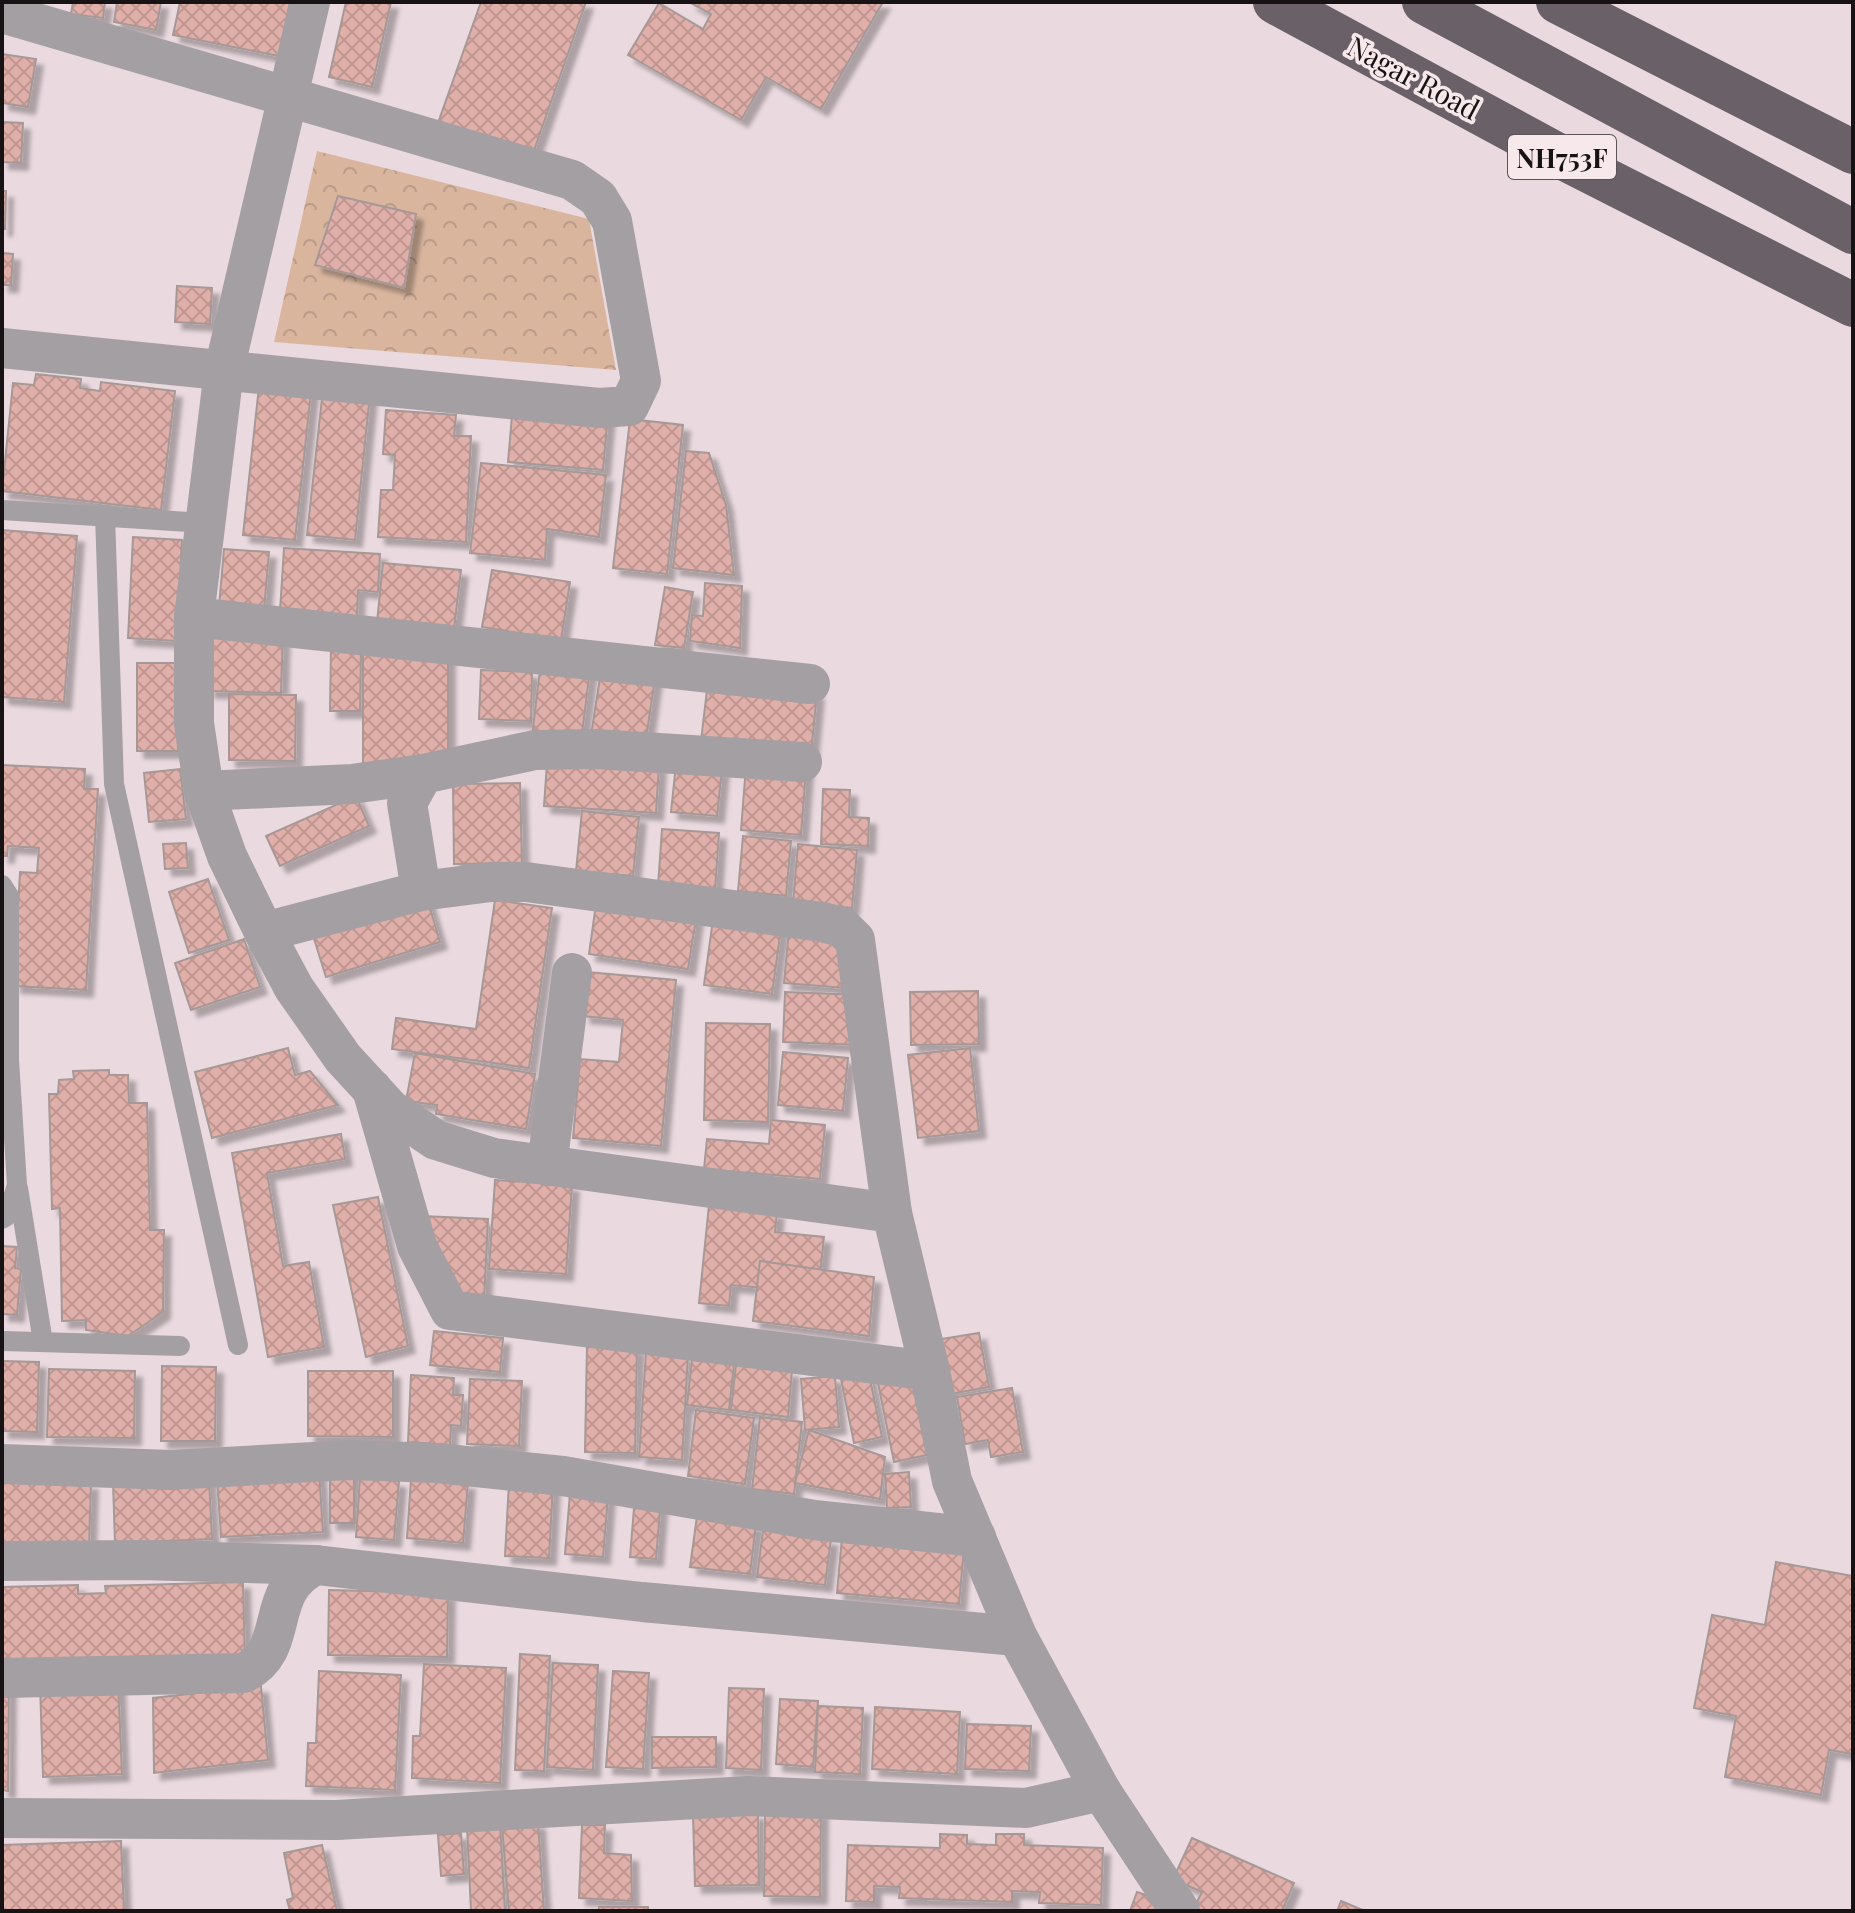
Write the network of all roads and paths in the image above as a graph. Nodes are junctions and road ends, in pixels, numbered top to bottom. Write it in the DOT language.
graph roads {
  1 [pos="310,2"];
  2 [pos="1275,2"];
  3 [pos="1424,2"];
  4 [pos="1569,5"];
  5 [pos="2,13"];
  6 [pos="285,96"];
  7 [pos="1853,152"];
  8 [pos="1853,232"];
  9 [pos="1853,305"];
  10 [pos="2,348"];
  11 [pos="224,370"];
  12 [pos="2,510"];
  13 [pos="105,515"];
  14 [pos="204,523"];
  15 [pos="194,617"];
  16 [pos="810,684"];
  17 [pos="802,762"];
  18 [pos="423,774"];
  19 [pos="204,791"];
  20 [pos="2,885"];
  21 [pos="421,891"];
  22 [pos="264,932"];
  23 [pos="572,973"];
  24 [pos="6,1060"];
  25 [pos="372,1089"];
  26 [pos="547,1166"];
  27 [pos="17,1185"];
  28 [pos="892,1213"];
  29 [pos="2,1219"];
  30 [pos="2,1341"];
  31 [pos="43,1342"];
  32 [pos="238,1345"];
  33 [pos="180,1346"];
  34 [pos="930,1371"];
  35 [pos="2,1464"];
  36 [pos="976,1537"];
  37 [pos="2,1561"];
  38 [pos="316,1565"];
  39 [pos="1017,1636"];
  40 [pos="2,1678"];
  41 [pos="1101,1791"];
  42 [pos="2,1818"];
  43 [pos="1180,1911"];
  1 -- 6 [label="street"];
  2 -- 9 [label="highway, Nagar Road / NH753F"];
  3 -- 8 [label="highway"];
  4 -- 7 [label="highway"];
  5 -- 6 [label="street"];
  6 -- 11 [label="street"];
  6 -- 11 [label="street"];
  10 -- 11 [label="street"];
  11 -- 14 [label="street"];
  12 -- 13 [label="lane"];
  13 -- 14 [label="lane"];
  13 -- 32 [label="lane"];
  14 -- 15 [label="street"];
  15 -- 16 [label="street"];
  15 -- 19 [label="street"];
  17 -- 18 [label="street"];
  18 -- 19 [label="street"];
  18 -- 21 [label="street"];
  19 -- 22 [label="street"];
  20 -- 24 [label="lane"];
  21 -- 22 [label="street"];
  21 -- 28 [label="street"];
  22 -- 25 [label="street"];
  23 -- 26 [label="street"];
  24 -- 27 [label="lane"];
  25 -- 26 [label="street"];
  25 -- 34 [label="street"];
  26 -- 28 [label="street"];
  27 -- 29 [label="lane"];
  27 -- 31 [label="lane"];
  28 -- 34 [label="street"];
  30 -- 31 [label="lane"];
  31 -- 33 [label="lane"];
  34 -- 36 [label="street"];
  35 -- 36 [label="street"];
  36 -- 39 [label="street"];
  37 -- 38 [label="street"];
  38 -- 39 [label="street"];
  38 -- 40 [label="street"];
  39 -- 41 [label="street"];
  41 -- 42 [label="street"];
  41 -- 43 [label="street"];
}
